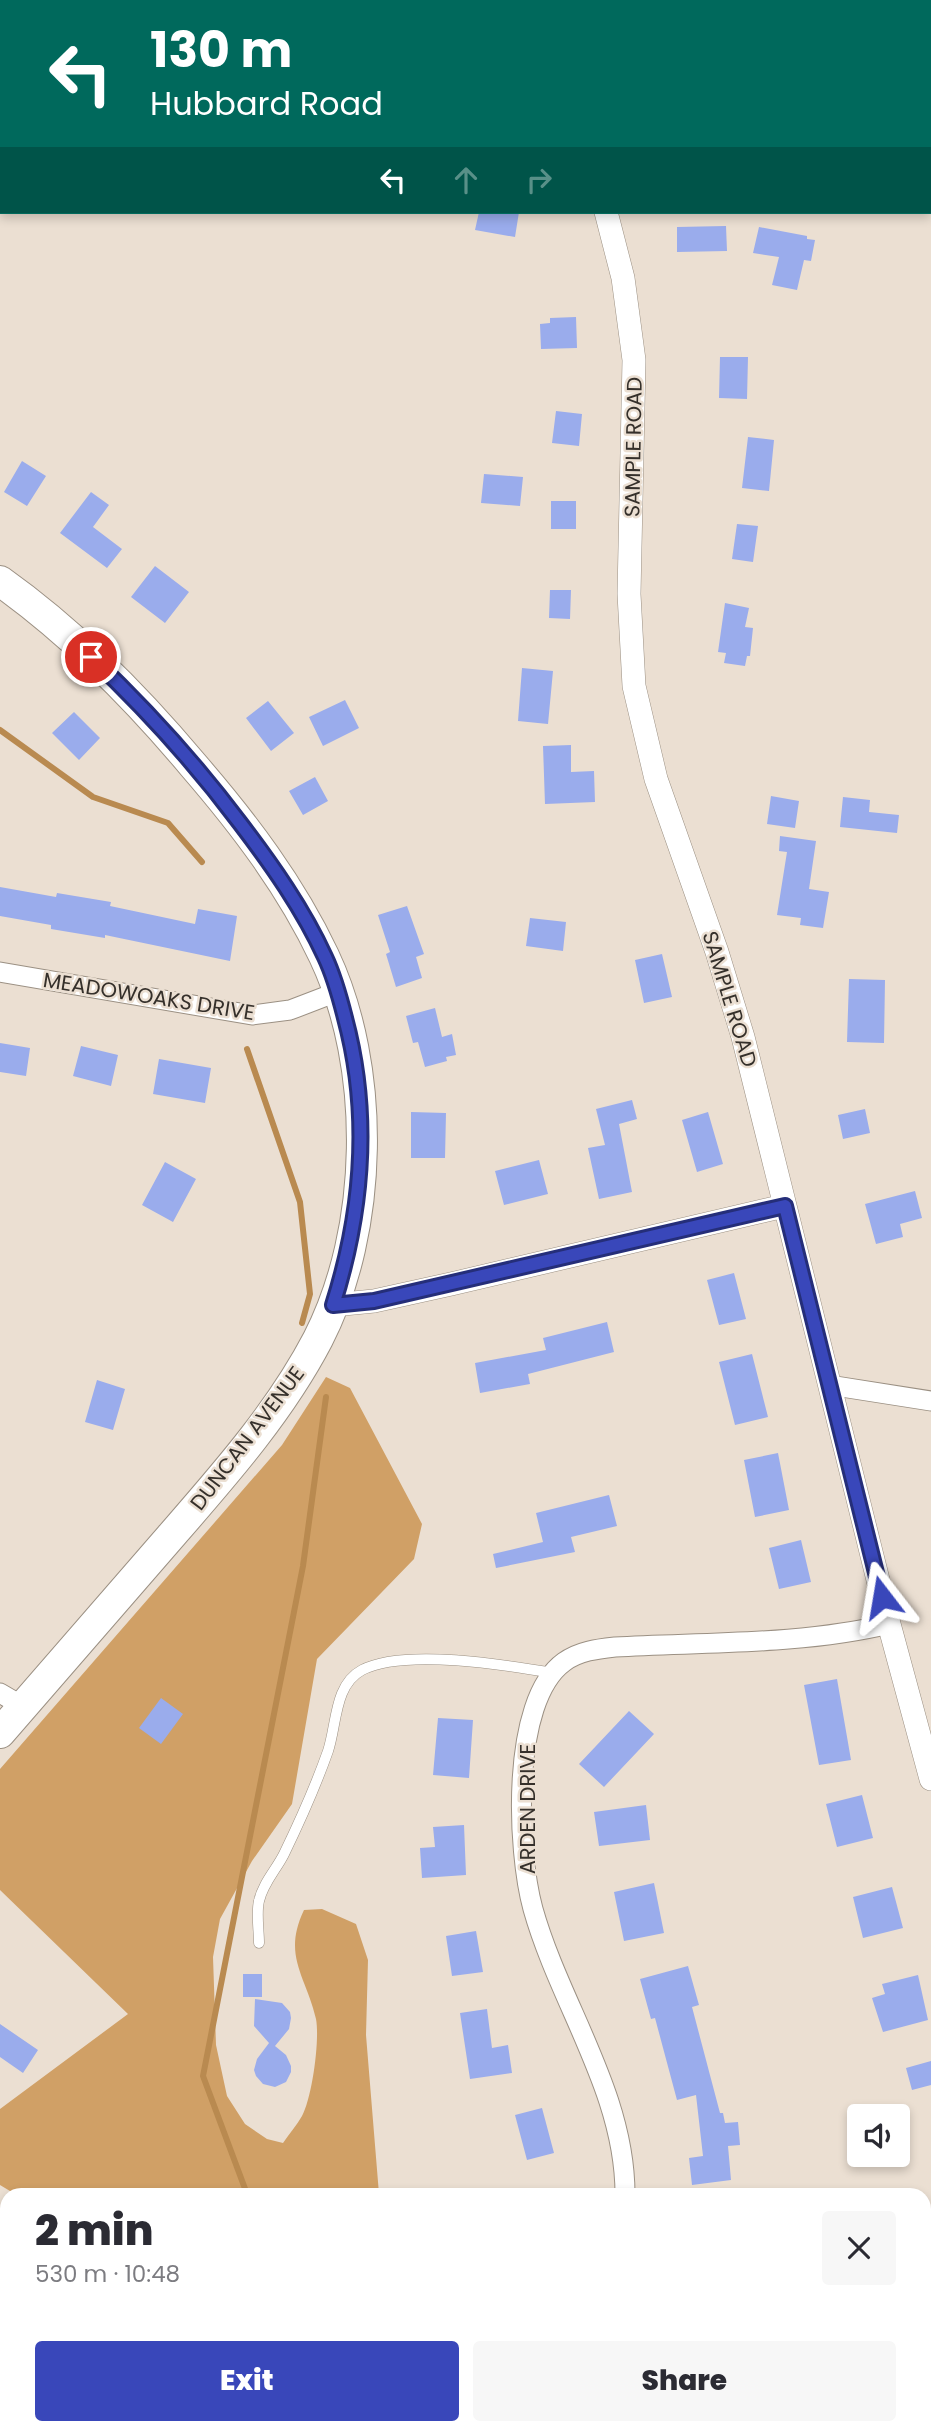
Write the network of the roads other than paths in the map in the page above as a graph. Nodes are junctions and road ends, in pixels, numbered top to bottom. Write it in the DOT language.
graph roads {
  1 [pos="607,214"];
  2 [pos="0,581"];
  3 [pos="0,972"];
  4 [pos="337,992"];
  5 [pos="785,1206"];
  6 [pos="333,1305"];
  7 [pos="829,1385"];
  8 [pos="931,1401"];
  9 [pos="889,1624"];
  10 [pos="552,1673"];
  11 [pos="6,1713"];
  12 [pos="931,1779"];
  13 [pos="259,1944"];
  14 [pos="625,2188"];
  1 -- 5 [label="street, SAMPLE ROAD"];
  2 -- 4 [label="main road, DUNCAN AVENUE"];
  3 -- 4 [label="street, MEADOWOAKS DRIVE"];
  4 -- 6 [label="main road, DUNCAN AVENUE"];
  5 -- 6 [label="street"];
  5 -- 7 [label="street, SAMPLE ROAD"];
  6 -- 11 [label="main road, DUNCAN AVENUE"];
  7 -- 8 [label="street"];
  7 -- 9 [label="street, SAMPLE ROAD"];
  9 -- 10 [label="street, ARDEN DRIVE"];
  9 -- 12 [label="street, SAMPLE ROAD"];
  10 -- 13 [label="lane"];
  10 -- 14 [label="street, ARDEN DRIVE"];
}
